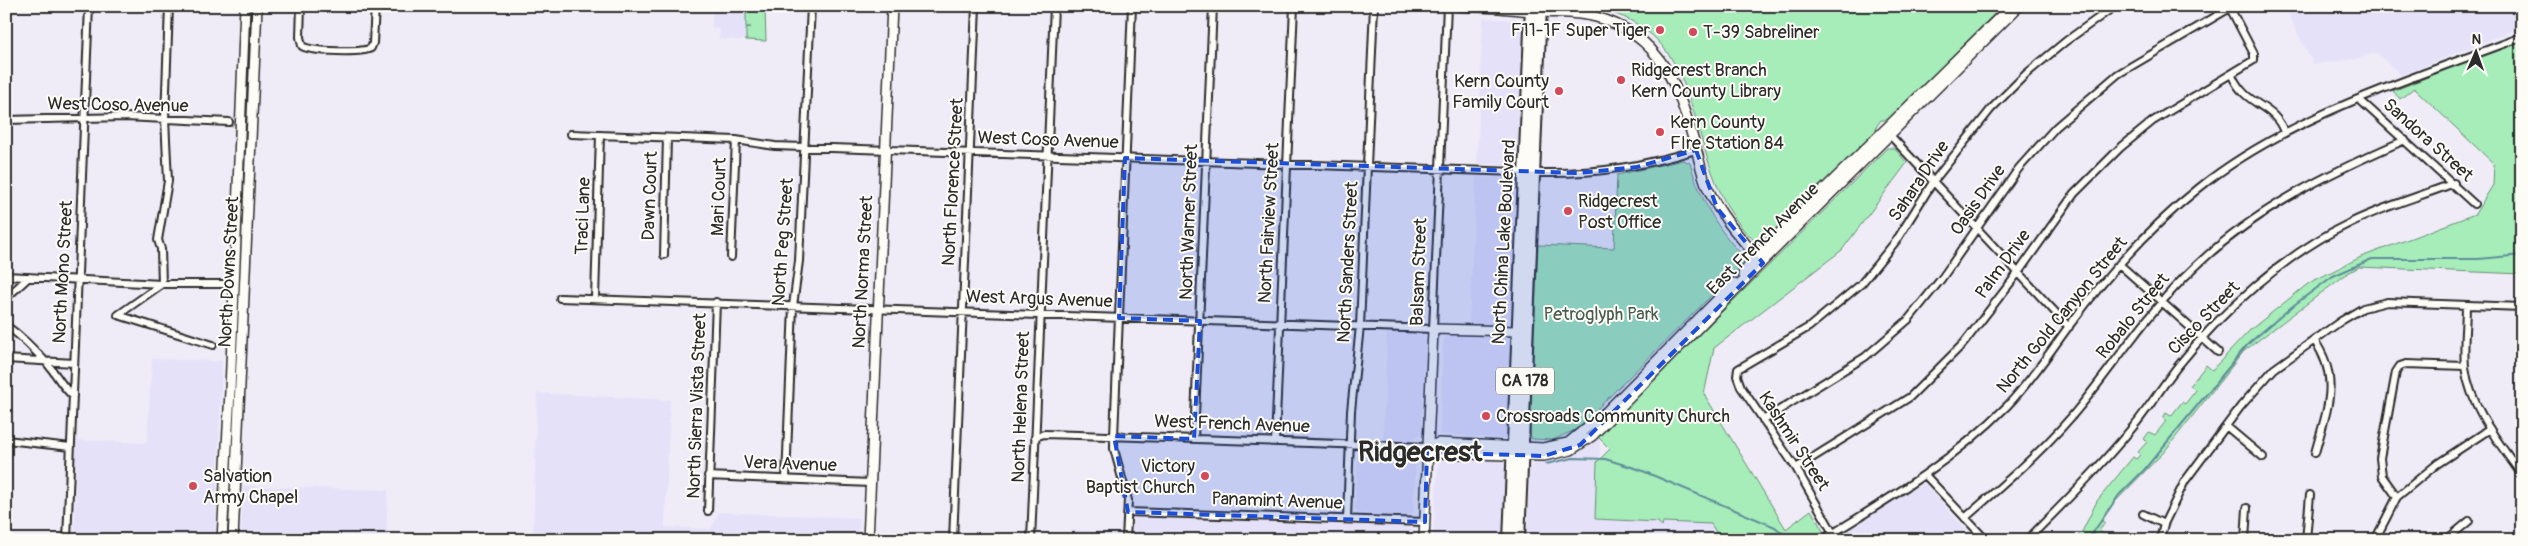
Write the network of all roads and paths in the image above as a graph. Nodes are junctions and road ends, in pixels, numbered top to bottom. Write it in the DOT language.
graph roads {
  1 [pos="89,6"];
  2 [pos="169,6"];
  3 [pos="245,6"];
  4 [pos="257,6"];
  5 [pos="300,6"];
  6 [pos="374,6"];
  7 [pos="811,6"];
  8 [pos="892,6"];
  9 [pos="976,6"];
  10 [pos="1054,6"];
  11 [pos="1132,6"];
  12 [pos="1213,6"];
  13 [pos="1294,6"];
  14 [pos="1374,6"];
  15 [pos="1447,6"];
  16 [pos="1460,6"];
  17 [pos="2011,6"];
  18 [pos="2019,6"];
  19 [pos="2115,6"];
  20 [pos="2229,7"];
  21 [pos="1536,8"];
  22 [pos="2522,37"];
  23 [pos="2232,76"];
  24 [pos="2360,100"];
  25 [pos="85,118"];
  26 [pos="165,119"];
  27 [pos="6,120"];
  28 [pos="229,122"];
  29 [pos="1888,132"];
  30 [pos="2284,132"];
  31 [pos="571,134"];
  32 [pos="600,135"];
  33 [pos="667,138"];
  34 [pos="736,140"];
  35 [pos="2405,140"];
  36 [pos="805,147"];
  37 [pos="885,149"];
  38 [pos="1696,150"];
  39 [pos="970,152"];
  40 [pos="1047,155"];
  41 [pos="1125,158"];
  42 [pos="1206,161"];
  43 [pos="1287,163"];
  44 [pos="1368,167"];
  45 [pos="1440,170"];
  46 [pos="1529,173"];
  47 [pos="1933,182"];
  48 [pos="2454,183"];
  49 [pos="2474,204"];
  50 [pos="1975,228"];
  51 [pos="664,255"];
  52 [pos="731,257"];
  53 [pos="1760,260"];
  54 [pos="2119,264"];
  55 [pos="2018,273"];
  56 [pos="6,276"];
  57 [pos="29,277"];
  58 [pos="79,280"];
  59 [pos="162,284"];
  60 [pos="234,284"];
  61 [pos="6,298"];
  62 [pos="560,298"];
  63 [pos="595,298"];
  64 [pos="2161,300"];
  65 [pos="716,302"];
  66 [pos="2466,305"];
  67 [pos="793,306"];
  68 [pos="2522,307"];
  69 [pos="878,309"];
  70 [pos="963,312"];
  71 [pos="1040,315"];
  72 [pos="1119,318"];
  73 [pos="1200,321"];
  74 [pos="1280,323"];
  75 [pos="6,326"];
  76 [pos="1360,326"];
  77 [pos="2069,327"];
  78 [pos="1433,329"];
  79 [pos="1516,331"];
  80 [pos="2203,338"];
  81 [pos="2314,340"];
  82 [pos="213,345"];
  83 [pos="2218,352"];
  84 [pos="6,359"];
  85 [pos="44,360"];
  86 [pos="74,363"];
  87 [pos="1743,365"];
  88 [pos="2465,366"];
  89 [pos="1525,384"];
  90 [pos="73,396"];
  91 [pos="1763,420"];
  92 [pos="2226,426"];
  93 [pos="2490,428"];
  94 [pos="1114,436"];
  95 [pos="1035,437"];
  96 [pos="1194,439"];
  97 [pos="6,440"];
  98 [pos="1275,442"];
  99 [pos="1350,444"];
  100 [pos="71,447"];
  101 [pos="1428,447"];
  102 [pos="1517,451"];
  103 [pos="2315,454"];
  104 [pos="2263,457"];
  105 [pos="1796,468"];
  106 [pos="708,476"];
  107 [pos="1926,476"];
  108 [pos="2522,476"];
  109 [pos="786,479"];
  110 [pos="870,483"];
  111 [pos="2310,495"];
  112 [pos="2398,497"];
  113 [pos="1510,500"];
  114 [pos="2247,508"];
  115 [pos="708,511"];
  116 [pos="1128,512"];
  117 [pos="2142,514"];
  118 [pos="1965,518"];
  119 [pos="1346,519"];
  120 [pos="2469,521"];
  121 [pos="1425,522"];
  122 [pos="2164,524"];
  123 [pos="1833,533"];
  124 [pos="68,540"];
  125 [pos="222,540"];
  126 [pos="233,540"];
  127 [pos="868,540"];
  128 [pos="953,540"];
  129 [pos="1031,540"];
  130 [pos="1126,540"];
  131 [pos="1424,540"];
  132 [pos="1509,540"];
  133 [pos="1517,540"];
  134 [pos="1822,540"];
  135 [pos="1986,540"];
  136 [pos="2026,540"];
  137 [pos="2160,540"];
  138 [pos="2245,540"];
  139 [pos="2306,540"];
  140 [pos="2376,540"];
  141 [pos="2446,540"];
  1 -- 25 [label="street, North Mono Street"];
  2 -- 26 [label="street"];
  3 -- 60 [label="main road, North Downs Street"];
  4 -- 126 [label="main road, North Downs Street"];
  5 -- 6 [label="street"];
  7 -- 36 [label="street, North Peg Street"];
  8 -- 37 [label="main road, North Norma Street"];
  9 -- 39 [label="street, North Florence Street"];
  10 -- 40 [label="street, North Helena Street"];
  11 -- 41 [label="street"];
  12 -- 42 [label="street, North Warner Street"];
  13 -- 43 [label="street, North Fairview Street"];
  14 -- 44 [label="street, North Sanders Street"];
  15 -- 45 [label="street, Balsam Street"];
  16 -- 21 [label="main road"];
  17 -- 29 [label="main road, East French Avenue"];
  18 -- 29 [label="main road, East French Avenue"];
  19 -- 47 [label="street, Sahara Drive"];
  20 -- 23 [label="street, Palm Drive"];
  20 -- 50 [label="street, Oasis Drive"];
  21 -- 38 [label="main road"];
  21 -- 46 [label="main road, North China Lake Boulevard / CA 178"];
  22 -- 24 [label="street, North Gold Canyon Street"];
  23 -- 30 [label="street"];
  23 -- 55 [label="street, Palm Drive"];
  24 -- 30 [label="street, North Gold Canyon Street"];
  24 -- 35 [label="street, Sandora Street"];
  25 -- 26 [label="street, West Coso Avenue"];
  25 -- 27 [label="street, West Coso Avenue"];
  25 -- 58 [label="street, North Mono Street"];
  26 -- 28 [label="street, West Coso Avenue"];
  26 -- 59 [label="street"];
  29 -- 47 [label="street"];
  29 -- 53 [label="main road, East French Avenue"];
  30 -- 54 [label="street, North Gold Canyon Street"];
  31 -- 32 [label="street, West Coso Avenue"];
  32 -- 33 [label="street, West Coso Avenue"];
  32 -- 63 [label="street, Traci Lane"];
  33 -- 34 [label="street, West Coso Avenue"];
  33 -- 51 [label="street, Dawn Court"];
  34 -- 36 [label="street, West Coso Avenue"];
  34 -- 52 [label="street, Mari Court"];
  35 -- 48 [label="street, Sandora Street"];
  35 -- 64 [label="street, Robalo Street"];
  36 -- 37 [label="street, West Coso Avenue"];
  36 -- 67 [label="street, North Peg Street"];
  37 -- 39 [label="street, West Coso Avenue"];
  37 -- 69 [label="main road, North Norma Street"];
  38 -- 46 [label="street, West Coso Avenue"];
  38 -- 53 [label="main road"];
  39 -- 40 [label="street, West Coso Avenue"];
  39 -- 70 [label="street, North Florence Street"];
  40 -- 41 [label="street, West Coso Avenue"];
  40 -- 71 [label="street, North Helena Street"];
  41 -- 42 [label="street, West Coso Avenue"];
  41 -- 72 [label="street"];
  42 -- 43 [label="street, West Coso Avenue"];
  42 -- 73 [label="street, North Warner Street"];
  43 -- 44 [label="street, West Coso Avenue"];
  43 -- 74 [label="street, North Fairview Street"];
  44 -- 45 [label="street, West Coso Avenue"];
  44 -- 76 [label="street, North Sanders Street"];
  45 -- 46 [label="street, West Coso Avenue"];
  45 -- 78 [label="street, Balsam Street"];
  46 -- 79 [label="main road, North China Lake Boulevard / CA 178"];
  46 -- 89 [label="main road, North China Lake Boulevard / CA 178"];
  47 -- 50 [label="street"];
  47 -- 87 [label="street, Sahara Drive"];
  48 -- 49 [label="street, Sandora Street"];
  48 -- 80 [label="street, Cisco Street"];
  50 -- 55 [label="street"];
  50 -- 91 [label="street, Oasis Drive"];
  53 -- 102 [label="main road, East French Avenue"];
  54 -- 64 [label="street"];
  54 -- 77 [label="street, North Gold Canyon Street"];
  55 -- 77 [label="street"];
  55 -- 105 [label="street, Palm Drive"];
  56 -- 57 [label="street"];
  57 -- 58 [label="street"];
  57 -- 61 [label="street"];
  58 -- 59 [label="street"];
  58 -- 86 [label="street, North Mono Street"];
  59 -- 60 [label="street"];
  59 -- 82 [label="street"];
  60 -- 125 [label="main road, North Downs Street"];
  62 -- 63 [label="street, West Argus Avenue"];
  63 -- 65 [label="street, West Argus Avenue"];
  64 -- 80 [label="street"];
  64 -- 118 [label="street, Robalo Street"];
  65 -- 67 [label="street, West Argus Avenue"];
  65 -- 106 [label="street, North Sierra Vista Street"];
  66 -- 68 [label="street"];
  66 -- 81 [label="street"];
  66 -- 88 [label="street"];
  67 -- 69 [label="street, West Argus Avenue"];
  67 -- 109 [label="street, North Peg Street"];
  69 -- 70 [label="street, West Argus Avenue"];
  69 -- 110 [label="main road, North Norma Street"];
  70 -- 71 [label="street, West Argus Avenue"];
  70 -- 128 [label="street, North Florence Street"];
  71 -- 72 [label="street, West Argus Avenue"];
  71 -- 95 [label="street, North Helena Street"];
  72 -- 73 [label="street, West Argus Avenue"];
  72 -- 94 [label="street"];
  73 -- 74 [label="street, West Argus Avenue"];
  73 -- 96 [label="street, North Warner Street"];
  74 -- 76 [label="street, West Argus Avenue"];
  74 -- 98 [label="street, North Fairview Street"];
  75 -- 85 [label="street"];
  76 -- 78 [label="street, West Argus Avenue"];
  76 -- 99 [label="street, North Sanders Street"];
  77 -- 107 [label="street, North Gold Canyon Street"];
  78 -- 79 [label="main road, West Argus Avenue"];
  78 -- 101 [label="main road, Balsam Street"];
  79 -- 89 [label="main road"];
  79 -- 102 [label="main road, North China Lake Boulevard / CA 178"];
  80 -- 83 [label="street"];
  80 -- 136 [label="street, Cisco Street"];
  81 -- 92 [label="street"];
  81 -- 103 [label="street"];
  84 -- 85 [label="street"];
  85 -- 86 [label="street"];
  85 -- 90 [label="street"];
  86 -- 90 [label="street, North Mono Street"];
  87 -- 91 [label="street, Kashmir Street"];
  88 -- 93 [label="street"];
  88 -- 112 [label="street"];
  89 -- 102 [label="main road, North China Lake Boulevard / CA 178"];
  90 -- 100 [label="street, North Mono Street"];
  91 -- 105 [label="street, Kashmir Street"];
  92 -- 104 [label="street"];
  92 -- 122 [label="street"];
  93 -- 108 [label="street"];
  93 -- 112 [label="street"];
  94 -- 95 [label="street, West French Avenue"];
  94 -- 96 [label="street, West French Avenue"];
  94 -- 116 [label="street"];
  95 -- 129 [label="street, North Helena Street"];
  96 -- 98 [label="street, West French Avenue"];
  97 -- 100 [label="street"];
  98 -- 99 [label="street, West French Avenue"];
  99 -- 101 [label="street, West French Avenue"];
  99 -- 119 [label="street, North Sanders Street"];
  100 -- 124 [label="street, North Mono Street"];
  101 -- 102 [label="main road, West French Avenue"];
  101 -- 121 [label="main road, Balsam Street"];
  102 -- 113 [label="main road, North China Lake Boulevard / CA 178"];
  102 -- 133 [label="main road, North China Lake Boulevard / CA 178"];
  105 -- 123 [label="street, Kashmir Street"];
  106 -- 109 [label="street, Vera Avenue"];
  106 -- 115 [label="street, North Sierra Vista Street"];
  107 -- 118 [label="street"];
  107 -- 123 [label="street, North Gold Canyon Street"];
  109 -- 110 [label="street, Vera Avenue"];
  110 -- 127 [label="main road, North Norma Street"];
  111 -- 139 [label="street"];
  112 -- 140 [label="street"];
  113 -- 132 [label="main road, North China Lake Boulevard / CA 178"];
  113 -- 133 [label="main road"];
  114 -- 138 [label="street"];
  116 -- 119 [label="street, Panamint Avenue"];
  116 -- 130 [label="street"];
  117 -- 122 [label="street"];
  118 -- 135 [label="street"];
  119 -- 121 [label="street, Panamint Avenue"];
  120 -- 141 [label="street"];
  121 -- 131 [label="main road, Balsam Street"];
  122 -- 137 [label="street"];
  123 -- 134 [label="street, North Gold Canyon Street"];
}
